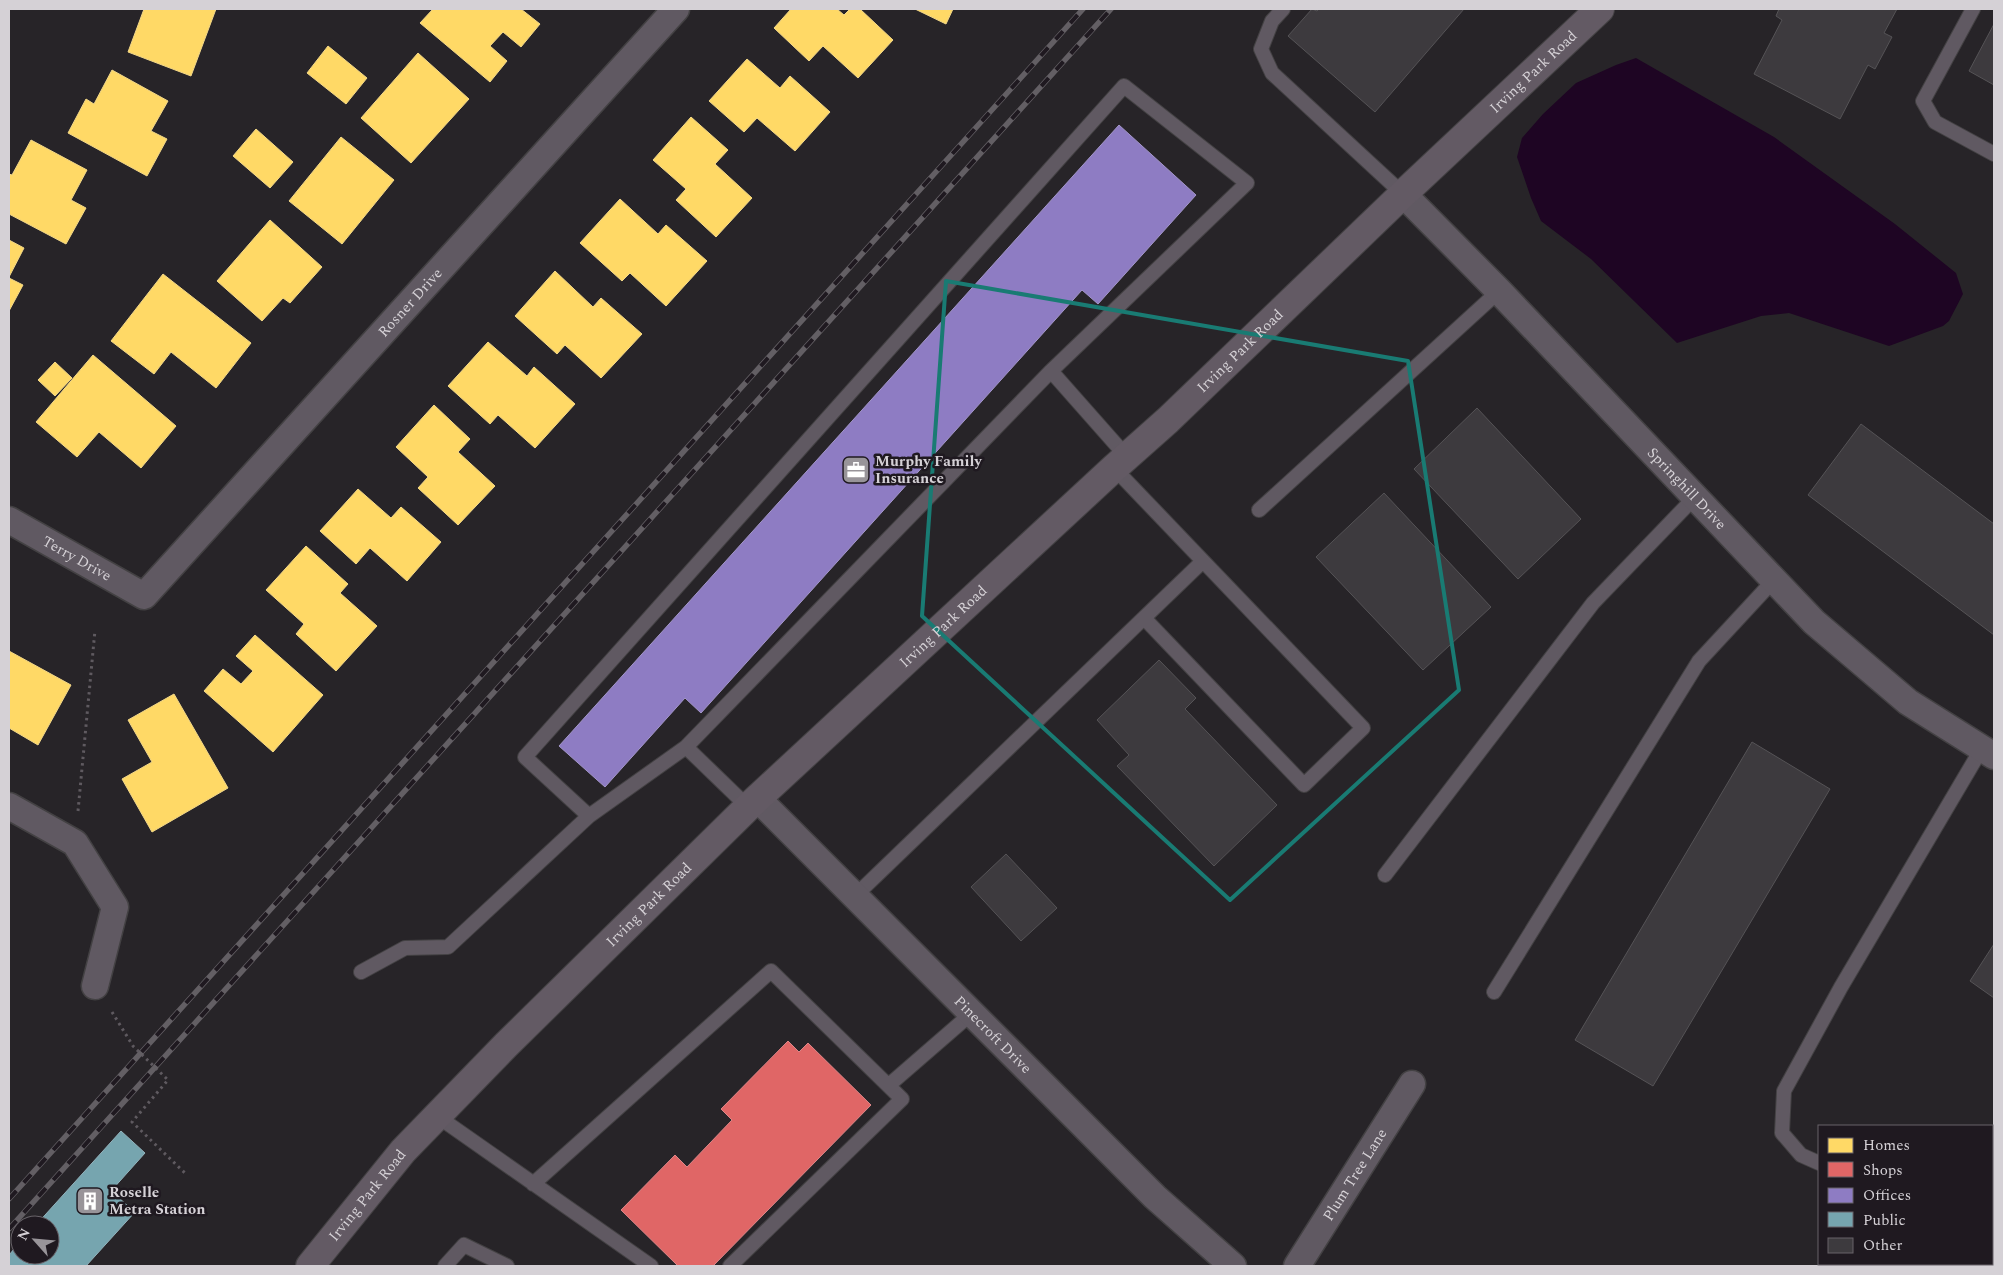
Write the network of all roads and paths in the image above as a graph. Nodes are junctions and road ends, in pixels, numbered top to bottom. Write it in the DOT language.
graph roads {
  1 [pos="676,9"];
  2 [pos="1283,9"];
  3 [pos="1600,9"];
  4 [pos="1973,9"];
  5 [pos="1994,154"];
  6 [pos="1402,194"];
  7 [pos="1499,291"];
  8 [pos="1051,371"];
  9 [pos="1120,462"];
  10 [pos="1695,497"];
  11 [pos="1259,510"];
  12 [pos="9,520"];
  13 [pos="1203,561"];
  14 [pos="1774,580"];
  15 [pos="144,596"];
  16 [pos="1144,618"];
  17 [pos="95,630"];
  18 [pos="686,748"];
  19 [pos="1988,752"];
  20 [pos="753,803"];
  21 [pos="9,806"];
  22 [pos="589,816"];
  23 [pos="76,843"];
  24 [pos="1385,875"];
  25 [pos="854,896"];
  26 [pos="361,972"];
  27 [pos="95,986"];
  28 [pos="1494,992"];
  29 [pos="972,1013"];
  30 [pos="1412,1084"];
  31 [pos="889,1085"];
  32 [pos="437,1116"];
  33 [pos="1818,1163"];
  34 [pos="187,1175"];
  35 [pos="533,1184"];
  36 [pos="310,1266"];
  37 [pos="445,1266"];
  38 [pos="507,1266"];
  39 [pos="651,1266"];
  40 [pos="730,1266"];
  41 [pos="1233,1266"];
  42 [pos="1297,1266"];
  1 -- 15 [label="street, Rosner Drive"];
  2 -- 6 [label="lane"];
  3 -- 6 [label="main road, Irving Park Road"];
  4 -- 5 [label="lane"];
  6 -- 7 [label="street, Springhill Drive"];
  6 -- 9 [label="main road, Irving Park Road"];
  7 -- 10 [label="street, Springhill Drive"];
  7 -- 11 [label="lane"];
  8 -- 9 [label="lane"];
  8 -- 18 [label="lane"];
  8 -- 22 [label="lane"];
  9 -- 13 [label="lane"];
  9 -- 20 [label="main road, Irving Park Road"];
  10 -- 14 [label="street, Springhill Drive"];
  10 -- 24 [label="lane"];
  12 -- 15 [label="street, Terry Drive"];
  13 -- 16 [label="lane"];
  13 -- 16 [label="lane"];
  14 -- 19 [label="street, Springhill Drive"];
  14 -- 28 [label="lane"];
  16 -- 25 [label="lane"];
  17 -- 23 [label="path"];
  18 -- 20 [label="lane"];
  18 -- 22 [label="lane"];
  19 -- 33 [label="lane"];
  20 -- 25 [label="street, Pinecroft Drive"];
  20 -- 32 [label="main road, Irving Park Road"];
  21 -- 23 [label="street"];
  22 -- 26 [label="lane"];
  23 -- 27 [label="street"];
  25 -- 29 [label="street, Pinecroft Drive"];
  27 -- 34 [label="path"];
  29 -- 31 [label="lane"];
  29 -- 41 [label="street, Pinecroft Drive"];
  30 -- 42 [label="street, Plum Tree Lane"];
  31 -- 35 [label="lane"];
  31 -- 40 [label="lane"];
  32 -- 35 [label="lane"];
  32 -- 36 [label="main road, Irving Park Road"];
  35 -- 39 [label="lane"];
  37 -- 38 [label="lane"];
}
